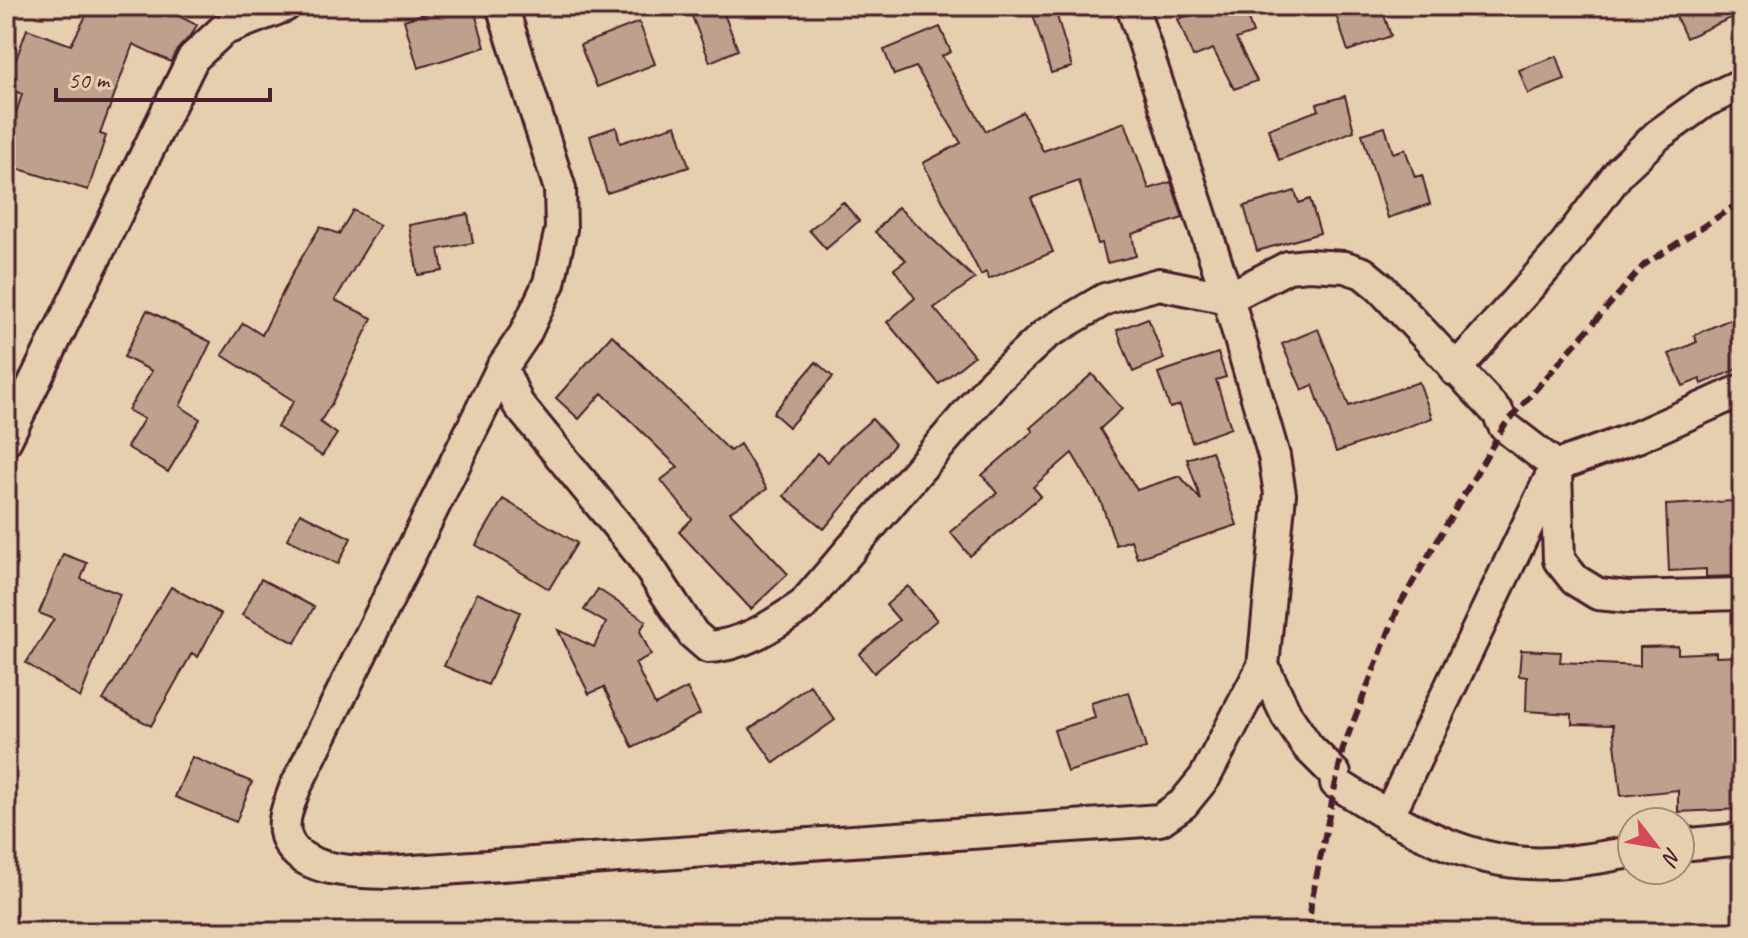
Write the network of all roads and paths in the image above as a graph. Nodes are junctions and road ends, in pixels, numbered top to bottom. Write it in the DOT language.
graph roads {
  1 [pos="285,6"];
  2 [pos="502,6"];
  3 [pos="1132,6"];
  4 [pos="1742,84"];
  5 [pos="1228,298"];
  6 [pos="502,368"];
  7 [pos="1455,370"];
  8 [pos="1742,390"];
  9 [pos="6,440"];
  10 [pos="1556,466"];
  11 [pos="1742,594"];
  12 [pos="1263,666"];
  13 [pos="1388,817"];
  14 [pos="1742,839"];
  15 [pos="1696,843"];
  16 [pos="1616,854"];
  1 -- 9 [label="street"];
  2 -- 6 [label="street"];
  3 -- 5 [label="street"];
  4 -- 7 [label="street"];
  5 -- 6 [label="street"];
  5 -- 7 [label="street"];
  5 -- 12 [label="street"];
  6 -- 12 [label="street"];
  7 -- 10 [label="street"];
  8 -- 10 [label="street"];
  10 -- 11 [label="street"];
  10 -- 13 [label="street"];
  12 -- 13 [label="street"];
  13 -- 16 [label="street"];
  14 -- 15 [label="street"];
}
